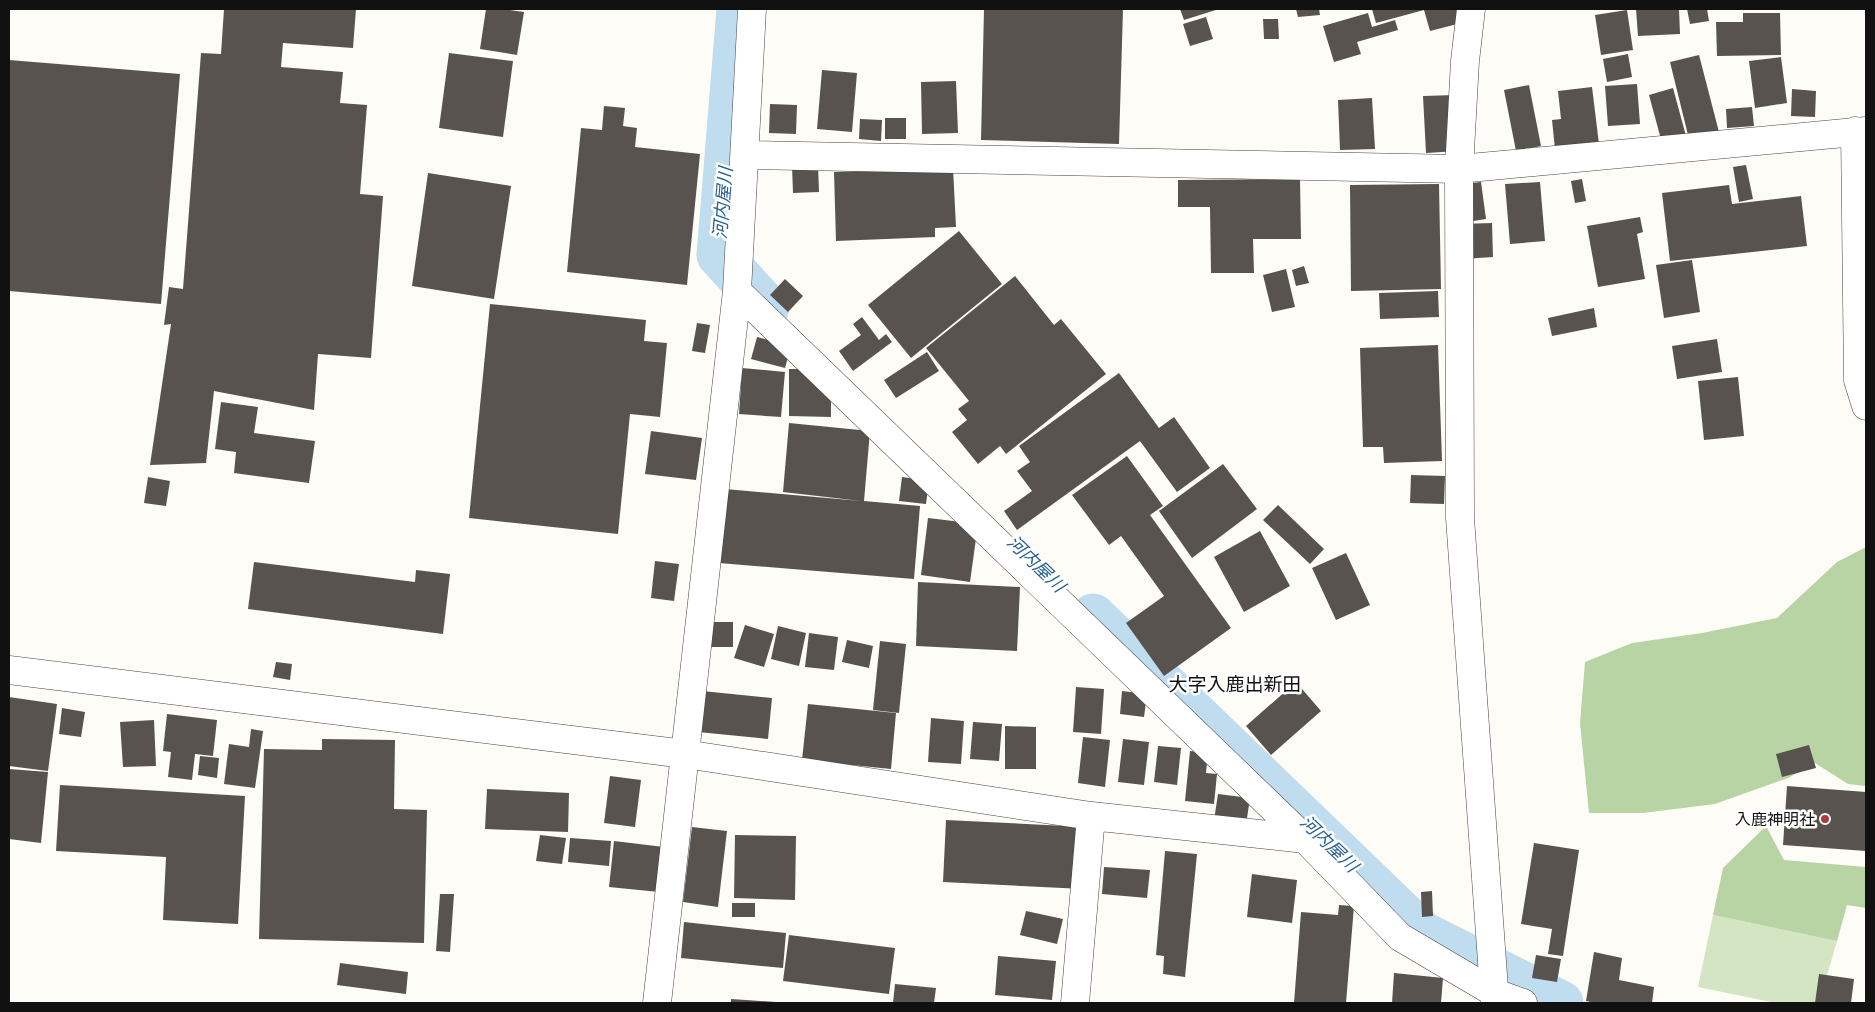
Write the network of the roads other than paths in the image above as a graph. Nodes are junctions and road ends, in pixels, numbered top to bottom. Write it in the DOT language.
graph roads {
  1 [pos="1471,9"];
  2 [pos="745,10"];
  3 [pos="1861,131"];
  4 [pos="745,155"];
  5 [pos="1459,169"];
  6 [pos="737,291"];
  7 [pos="1866,406"];
  8 [pos="9,670"];
  9 [pos="686,754"];
  10 [pos="1091,816"];
  11 [pos="1305,839"];
  12 [pos="1495,998"];
  13 [pos="657,1003"];
  14 [pos="1075,1003"];
  15 [pos="1523,1003"];
  1 -- 5 [label="street"];
  2 -- 4 [label="street"];
  3 -- 5 [label="street"];
  3 -- 7 [label="street"];
  4 -- 5 [label="street"];
  4 -- 6 [label="street"];
  5 -- 12 [label="street"];
  6 -- 9 [label="street"];
  6 -- 11 [label="street"];
  8 -- 9 [label="street"];
  9 -- 10 [label="street"];
  9 -- 13 [label="street"];
  10 -- 11 [label="street"];
  10 -- 14 [label="street"];
  11 -- 12 [label="street"];
  12 -- 15 [label="street"];
}
